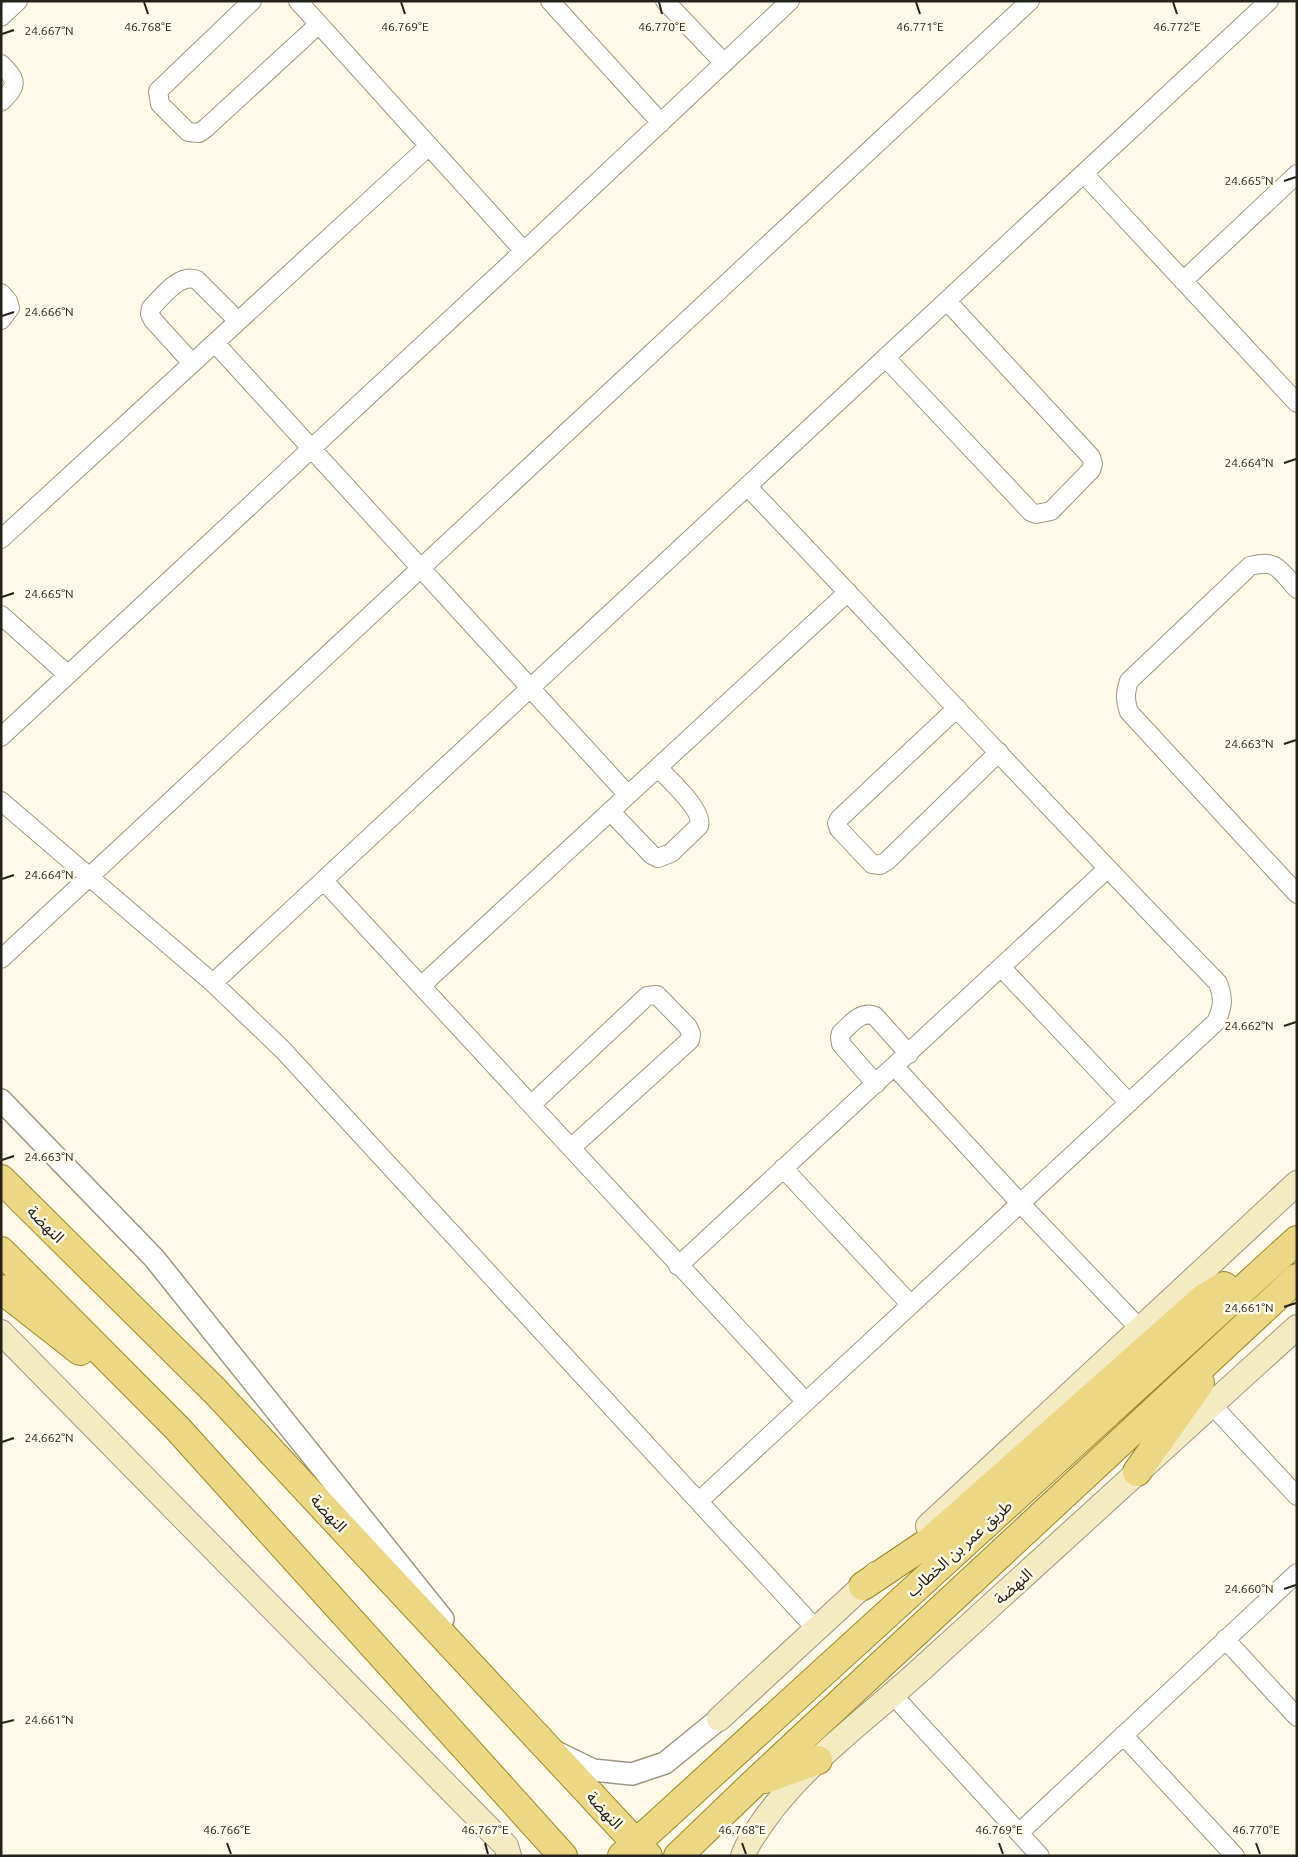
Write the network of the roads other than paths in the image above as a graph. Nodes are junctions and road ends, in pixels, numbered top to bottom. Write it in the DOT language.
graph roads {
  1 [pos="18,1"];
  2 [pos="252,1"];
  3 [pos="298,1"];
  4 [pos="550,1"];
  5 [pos="666,1"];
  6 [pos="790,1"];
  7 [pos="1030,1"];
  8 [pos="1269,1"];
  9 [pos="1,16"];
  10 [pos="319,24"];
  11 [pos="724,63"];
  12 [pos="1,64"];
  13 [pos="1,102"];
  14 [pos="661,122"];
  15 [pos="429,146"];
  16 [pos="1084,174"];
  17 [pos="1297,174"];
  18 [pos="524,251"];
  19 [pos="1183,281"];
  20 [pos="1,293"];
  21 [pos="947,301"];
  22 [pos="1,320"];
  23 [pos="238,321"];
  24 [pos="214,342"];
  25 [pos="886,358"];
  26 [pos="192,363"];
  27 [pos="1294,395"];
  28 [pos="312,449"];
  29 [pos="748,487"];
  30 [pos="1,539"];
  31 [pos="421,568"];
  32 [pos="1297,589"];
  33 [pos="848,592"];
  34 [pos="1,615"];
  35 [pos="68,675"];
  36 [pos="531,689"];
  37 [pos="957,708"];
  38 [pos="1,737"];
  39 [pos="999,752"];
  40 [pos="658,768"];
  41 [pos="628,795"];
  42 [pos="1,801"];
  43 [pos="610,812"];
  44 [pos="1108,870"];
  45 [pos="89,877"];
  46 [pos="324,881"];
  47 [pos="1297,894"];
  48 [pos="1,959"];
  49 [pos="1001,967"];
  50 [pos="213,983"];
  51 [pos="421,986"];
  52 [pos="909,1054"];
  53 [pos="895,1067"];
  54 [pos="876,1084"];
  55 [pos="1,1100"];
  56 [pos="1129,1103"];
  57 [pos="531,1105"];
  58 [pos="571,1148"];
  59 [pos="783,1168"];
  60 [pos="1,1179"];
  61 [pos="1297,1183"];
  62 [pos="1021,1204"];
  63 [pos="1290,1246"];
  64 [pos="1,1250"];
  65 [pos="678,1266"];
  66 [pos="1297,1278"];
  67 [pos="1,1289"];
  68 [pos="911,1305"];
  69 [pos="1297,1327"];
  70 [pos="1140,1329"];
  71 [pos="1,1332"];
  72 [pos="1231,1338"];
  73 [pos="806,1402"];
  74 [pos="1212,1405"];
  75 [pos="178,1429"];
  76 [pos="1138,1472"];
  77 [pos="1297,1496"];
  78 [pos="699,1501"];
  79 [pos="1297,1573"];
  80 [pos="863,1586"];
  81 [pos="816,1628"];
  82 [pos="1225,1640"];
  83 [pos="893,1695"];
  84 [pos="1297,1717"];
  85 [pos="719,1719"];
  86 [pos="1123,1735"];
  87 [pos="545,1746"];
  88 [pos="818,1760"];
  89 [pos="754,1783"];
  90 [pos="1018,1833"];
  91 [pos="635,1852"];
  92 [pos="509,1856"];
  93 [pos="563,1856"];
  94 [pos="678,1856"];
  95 [pos="743,1856"];
  96 [pos="1040,1856"];
  97 [pos="1235,1856"];
  1 -- 9 [label="street"];
  2 -- 10 [label="street"];
  3 -- 10 [label="street"];
  4 -- 14 [label="street"];
  5 -- 11 [label="street"];
  6 -- 11 [label="street"];
  7 -- 31 [label="street"];
  8 -- 16 [label="street"];
  10 -- 15 [label="street"];
  11 -- 14 [label="street"];
  12 -- 13 [label="street"];
  14 -- 18 [label="street"];
  15 -- 18 [label="street"];
  15 -- 23 [label="street"];
  16 -- 19 [label="street"];
  16 -- 21 [label="street"];
  17 -- 19 [label="street"];
  18 -- 28 [label="street"];
  19 -- 27 [label="street"];
  20 -- 22 [label="street"];
  21 -- 25 [label="street"];
  21 -- 25 [label="street"];
  23 -- 24 [label="street"];
  23 -- 26 [label="street"];
  24 -- 26 [label="street"];
  24 -- 28 [label="street"];
  25 -- 29 [label="street"];
  26 -- 30 [label="street"];
  28 -- 31 [label="street"];
  28 -- 35 [label="street"];
  29 -- 33 [label="street"];
  29 -- 36 [label="street"];
  31 -- 36 [label="street"];
  31 -- 45 [label="street"];
  32 -- 47 [label="street"];
  33 -- 37 [label="street"];
  33 -- 40 [label="street"];
  34 -- 35 [label="street"];
  35 -- 38 [label="street"];
  36 -- 41 [label="street"];
  36 -- 46 [label="street"];
  37 -- 39 [label="street"];
  37 -- 39 [label="street"];
  39 -- 44 [label="street"];
  40 -- 41 [label="street"];
  40 -- 43 [label="street"];
  41 -- 43 [label="street"];
  42 -- 45 [label="street"];
  43 -- 51 [label="street"];
  44 -- 49 [label="street"];
  44 -- 56 [label="street"];
  45 -- 48 [label="street"];
  45 -- 50 [label="street"];
  46 -- 50 [label="street"];
  46 -- 51 [label="street"];
  49 -- 52 [label="street"];
  49 -- 56 [label="street"];
  50 -- 78 [label="street"];
  51 -- 57 [label="street"];
  52 -- 53 [label="street"];
  52 -- 54 [label="street"];
  53 -- 54 [label="street"];
  53 -- 62 [label="street"];
  54 -- 59 [label="street"];
  55 -- 87 [label="street"];
  56 -- 62 [label="street"];
  57 -- 58 [label="street"];
  57 -- 58 [label="street"];
  58 -- 65 [label="street"];
  59 -- 65 [label="street"];
  59 -- 68 [label="street"];
  60 -- 87 [label="main road, النهضة"];
  61 -- 70 [label="main road"];
  62 -- 68 [label="street"];
  62 -- 70 [label="street"];
  63 -- 80 [label="main road"];
  63 -- 91 [label="main road, طريق عمر بن الخطاب"];
  64 -- 75 [label="main road"];
  65 -- 73 [label="street"];
  66 -- 72 [label="main road, طريق عمر بن الخطاب"];
  67 -- 75 [label="main road"];
  68 -- 73 [label="street"];
  69 -- 74 [label="main road, النهضة"];
  70 -- 80 [label="main road"];
  71 -- 92 [label="main road"];
  72 -- 76 [label="main road"];
  72 -- 89 [label="main road, طريق عمر بن الخطاب"];
  73 -- 78 [label="street"];
  74 -- 76 [label="main road, النهضة"];
  74 -- 77 [label="street"];
  75 -- 93 [label="main road"];
  76 -- 83 [label="main road, النهضة"];
  78 -- 81 [label="street"];
  79 -- 82 [label="street"];
  80 -- 81 [label="main road"];
  81 -- 85 [label="main road"];
  82 -- 84 [label="street"];
  82 -- 86 [label="street"];
  83 -- 88 [label="main road, النهضة"];
  83 -- 90 [label="street"];
  85 -- 87 [label="street"];
  86 -- 90 [label="street"];
  86 -- 97 [label="street"];
  87 -- 91 [label="main road, النهضة"];
  88 -- 89 [label="main road"];
  88 -- 95 [label="main road, النهضة"];
  89 -- 94 [label="main road, طريق عمر بن الخطاب"];
  90 -- 96 [label="street"];
}
